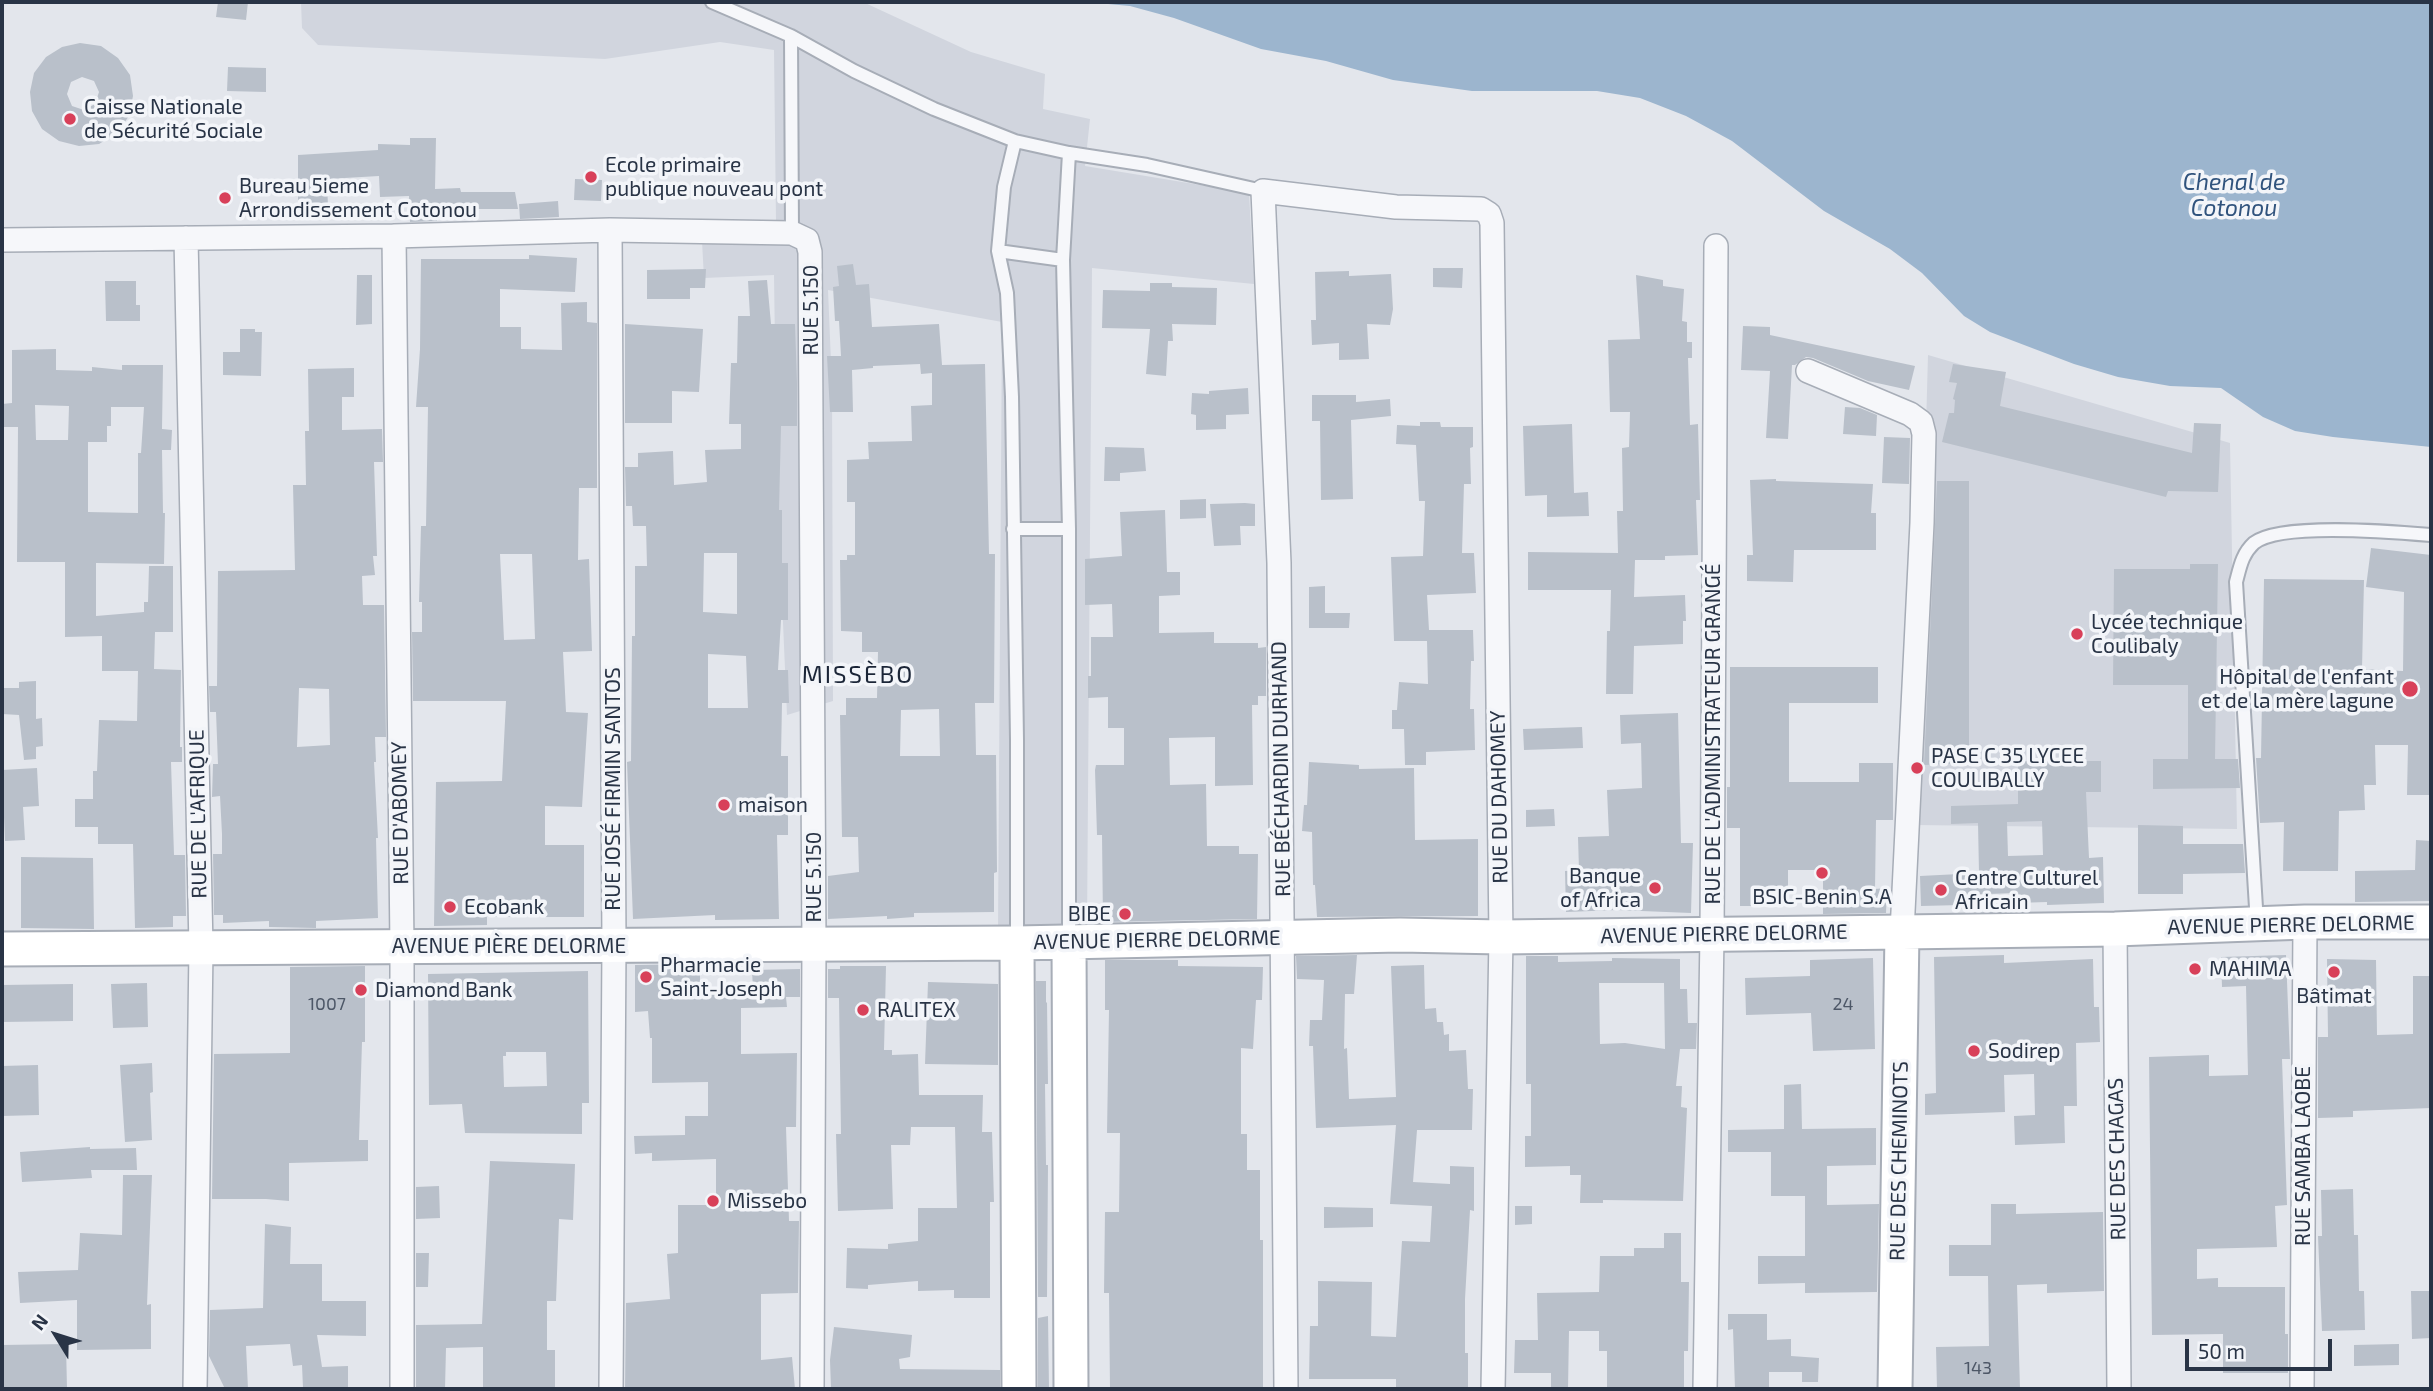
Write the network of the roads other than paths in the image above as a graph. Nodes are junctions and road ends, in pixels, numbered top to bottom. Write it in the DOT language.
graph roads {
  1 [pos="712,2"];
  2 [pos="791,36"];
  3 [pos="1015,141"];
  4 [pos="1069,153"];
  5 [pos="1263,191"];
  6 [pos="610,230"];
  7 [pos="394,236"];
  8 [pos="799,237"];
  9 [pos="186,239"];
  10 [pos="2,240"];
  11 [pos="1716,246"];
  12 [pos="998,251"];
  13 [pos="1063,260"];
  14 [pos="1808,371"];
  15 [pos="1013,529"];
  16 [pos="1069,529"];
  17 [pos="2431,535"];
  18 [pos="2305,922"];
  19 [pos="2431,922"];
  20 [pos="2257,925"];
  21 [pos="2115,929"];
  22 [pos="1902,932"];
  23 [pos="1712,934"];
  24 [pos="1501,937"];
  25 [pos="1283,938"];
  26 [pos="1069,942"];
  27 [pos="1017,943"];
  28 [pos="814,944"];
  29 [pos="614,945"];
  30 [pos="402,947"];
  31 [pos="201,948"];
  32 [pos="2,949"];
  33 [pos="195,1389"];
  34 [pos="402,1389"];
  35 [pos="611,1389"];
  36 [pos="812,1389"];
  37 [pos="1019,1389"];
  38 [pos="1071,1389"];
  39 [pos="1286,1389"];
  40 [pos="1493,1389"];
  41 [pos="1705,1389"];
  42 [pos="1895,1389"];
  43 [pos="2119,1389"];
  44 [pos="2302,1389"];
  1 -- 2 [label="lane"];
  2 -- 3 [label="lane"];
  2 -- 8 [label="lane"];
  3 -- 4 [label="lane"];
  3 -- 12 [label="lane"];
  4 -- 5 [label="lane"];
  4 -- 13 [label="lane"];
  5 -- 24 [label="street, RUE DU DAHOMEY"];
  5 -- 25 [label="street, RUE BÉCHARDIN DURHAND"];
  6 -- 7 [label="street"];
  6 -- 8 [label="street"];
  6 -- 29 [label="street, RUE JOSÉ FIRMIN SANTOS"];
  7 -- 9 [label="street"];
  7 -- 30 [label="street, RUE D'ABOMEY"];
  8 -- 28 [label="street, RUE 5.150"];
  9 -- 10 [label="street"];
  9 -- 31 [label="street, RUE DE L'AFRIQUE"];
  11 -- 23 [label="street, RUE DE L'ADMINISTRATEUR GRANGÉ"];
  12 -- 13 [label="lane"];
  12 -- 15 [label="lane"];
  13 -- 16 [label="lane"];
  14 -- 22 [label="street"];
  15 -- 16 [label="lane"];
  15 -- 27 [label="lane"];
  16 -- 26 [label="lane"];
  17 -- 20 [label="lane"];
  18 -- 19 [label="main road, AVENUE PIERRE DELORME"];
  18 -- 20 [label="main road, AVENUE PIERRE DELORME"];
  18 -- 44 [label="street, RUE SAMBA LAOBE"];
  20 -- 21 [label="main road, AVENUE PIERRE DELORME"];
  21 -- 22 [label="main road, AVENUE PIERRE DELORME"];
  21 -- 43 [label="street, RUE DES CHAGAS"];
  22 -- 23 [label="main road, AVENUE PIERRE DELORME"];
  22 -- 42 [label="main road, RUE DES CHEMINOTS"];
  23 -- 24 [label="main road, AVENUE PIERRE DELORME"];
  23 -- 41 [label="street, RUE DE L'ADMINISTRATEUR GRANGÉ"];
  24 -- 25 [label="main road, AVENUE PIERRE DELORME"];
  24 -- 40 [label="street, RUE DU DAHOMEY"];
  25 -- 26 [label="main road, AVENUE PIERRE DELORME"];
  25 -- 39 [label="street, RUE BÉCHARDIN DURHAND"];
  26 -- 27 [label="main road, AVENUE PIERRE DELORME"];
  26 -- 38 [label="main road"];
  27 -- 28 [label="main road, AVENUE PIÈRE DELORME"];
  27 -- 37 [label="main road"];
  28 -- 29 [label="main road, AVENUE PIÈRE DELORME"];
  28 -- 36 [label="street, RUE 5.150"];
  29 -- 30 [label="main road, AVENUE PIÈRE DELORME"];
  29 -- 35 [label="street, RUE JOSÉ FIRMIN SANTOS"];
  30 -- 31 [label="main road, AVENUE PIÈRE DELORME"];
  30 -- 34 [label="street, RUE D'ABOMEY"];
  31 -- 32 [label="main road, AVENUE PIÈRE DELORME"];
  31 -- 33 [label="street, RUE DE L'AFRIQUE"];
}
